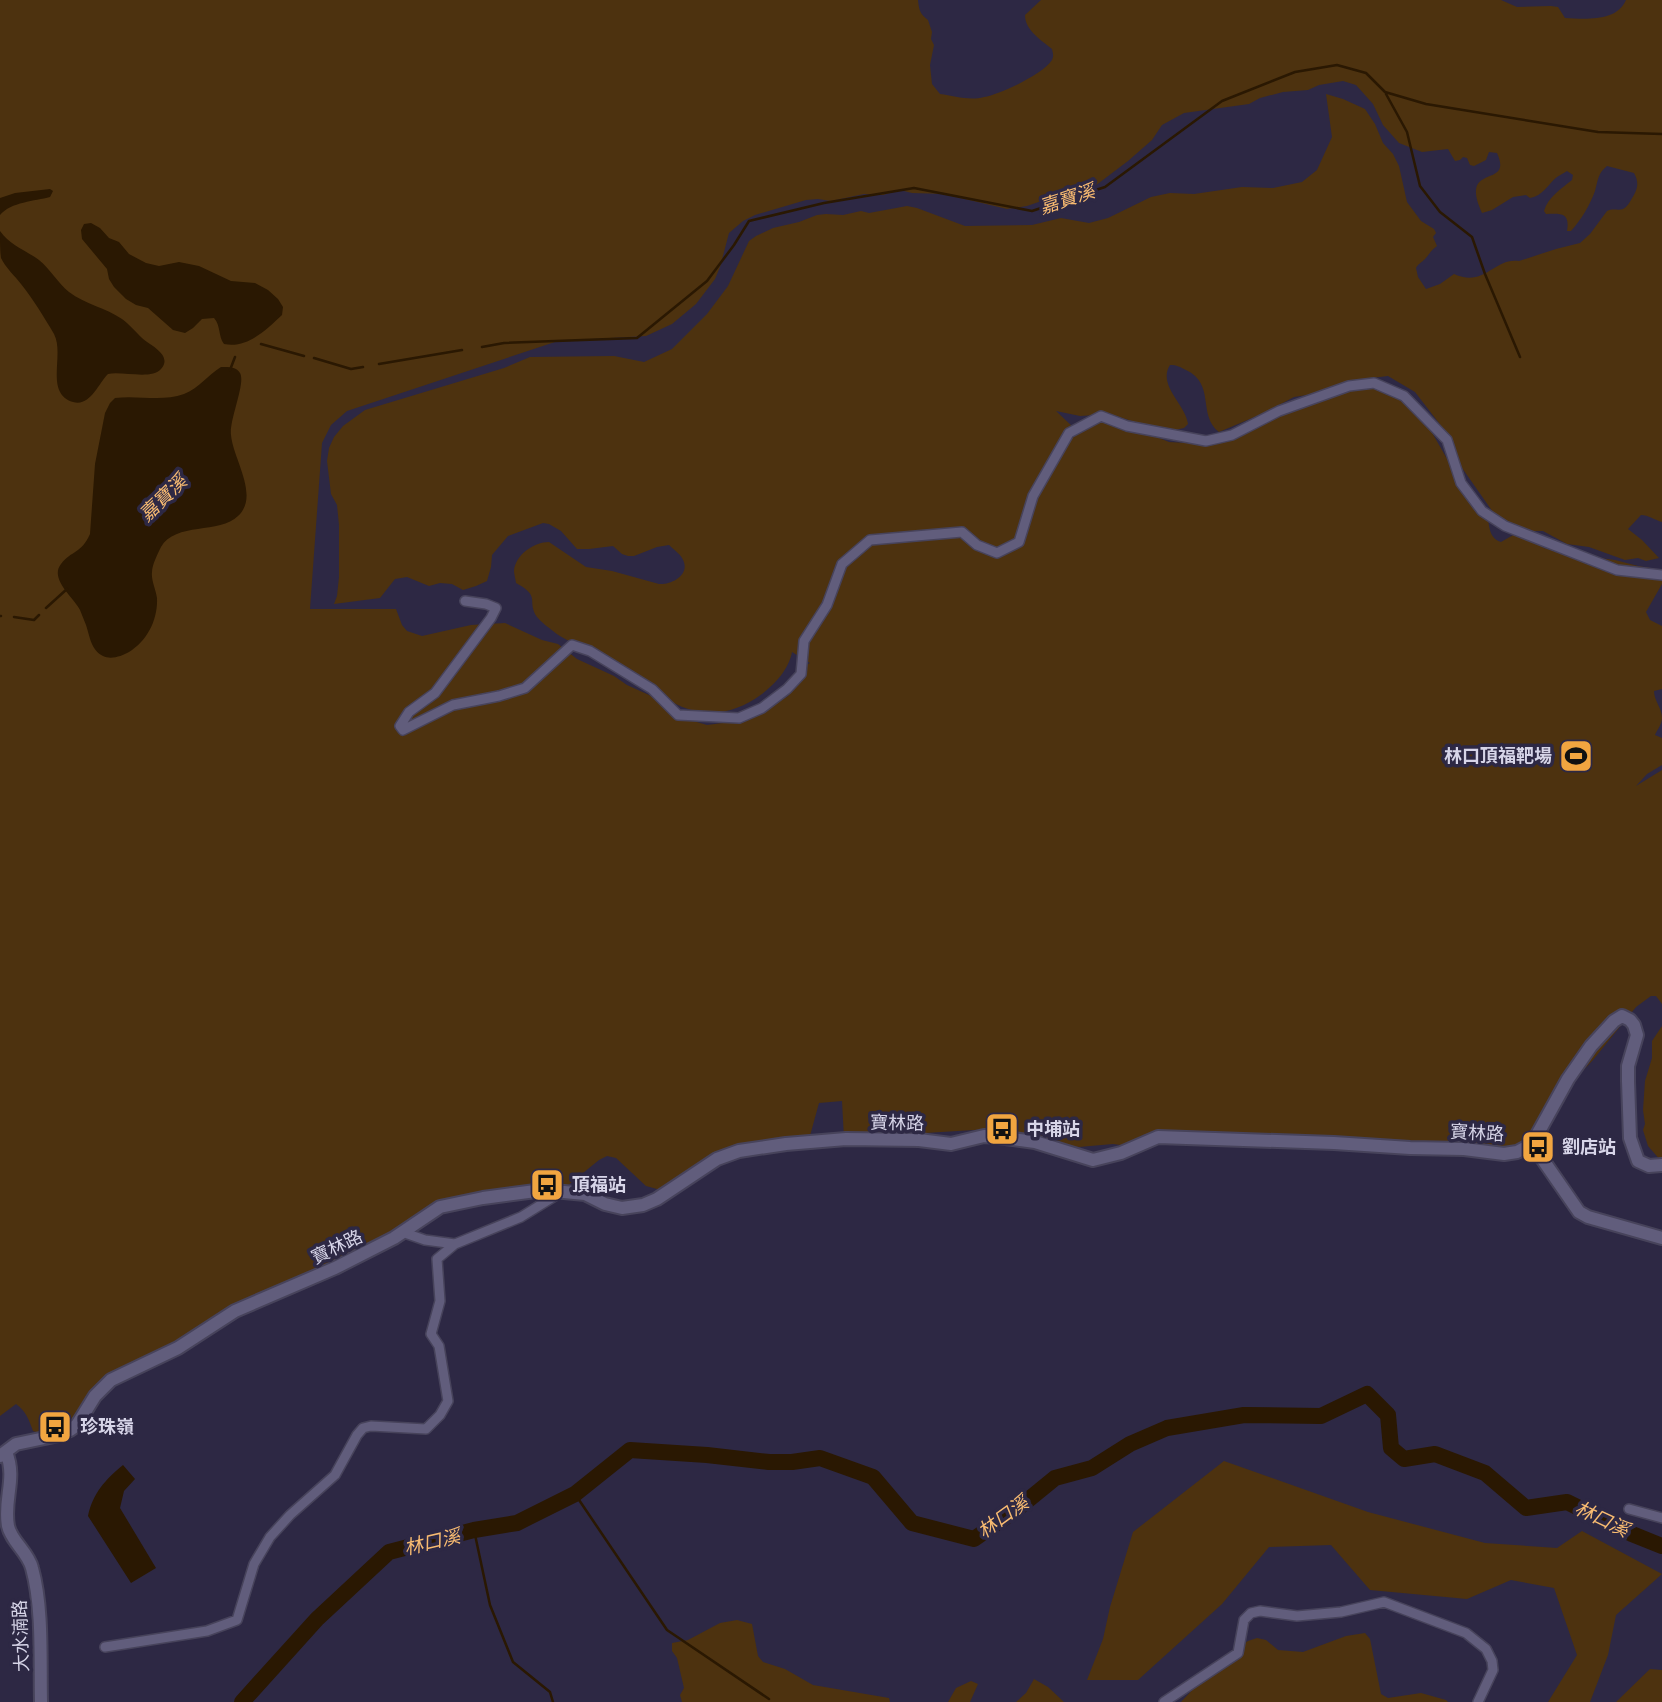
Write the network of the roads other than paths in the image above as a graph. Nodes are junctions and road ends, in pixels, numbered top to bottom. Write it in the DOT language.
graph roads {
  1 [pos="1662,575"];
  2 [pos="465,601"];
  3 [pos="1532,1144"];
  4 [pos="1662,1165"];
  5 [pos="563,1191"];
  6 [pos="402,1232"];
  7 [pos="1662,1238"];
  8 [pos="455,1244"];
  9 [pos="3,1454"];
  10 [pos="1629,1509"];
  11 [pos="1662,1518"];
  12 [pos="105,1647"];
  13 [pos="41,1702"];
  14 [pos="1164,1702"];
  15 [pos="1478,1702"];
  1 -- 2 [label="street"];
  3 -- 4 [label="main road"];
  3 -- 5 [label="main road, 寶林路"];
  3 -- 7 [label="main road"];
  5 -- 6 [label="main road, 寶林路"];
  5 -- 8 [label="street"];
  6 -- 8 [label="street"];
  6 -- 9 [label="main road, 寶林路"];
  8 -- 12 [label="street"];
  9 -- 13 [label="main road, 大水湳路"];
  10 -- 11 [label="street"];
  14 -- 15 [label="street"];
}
